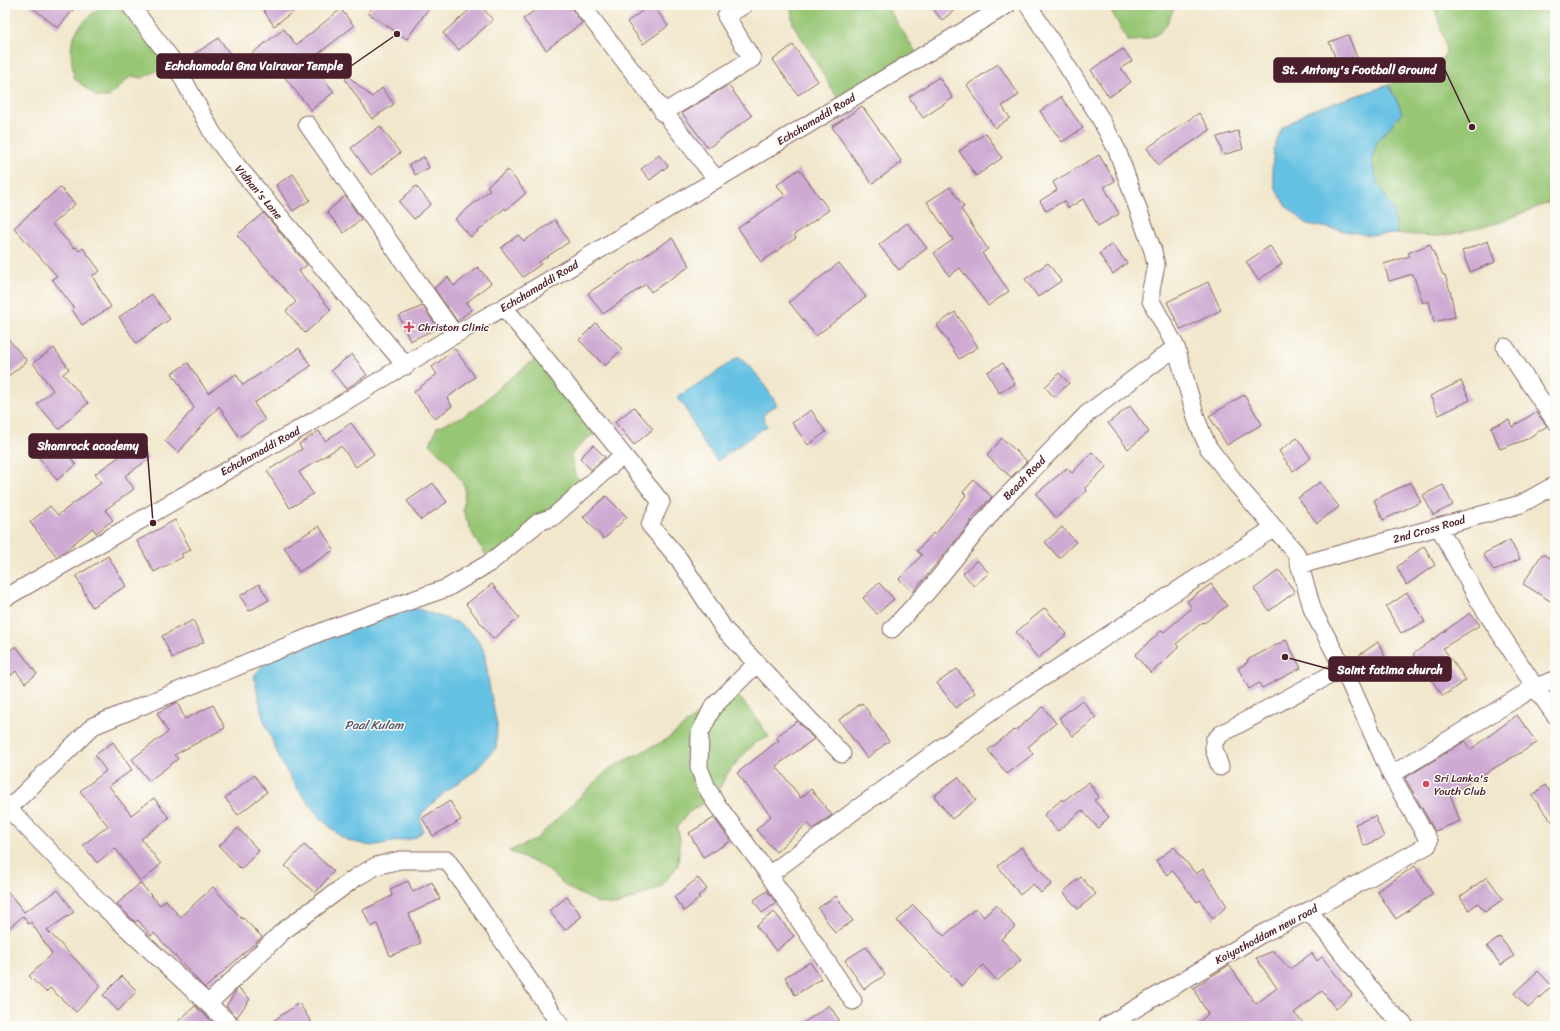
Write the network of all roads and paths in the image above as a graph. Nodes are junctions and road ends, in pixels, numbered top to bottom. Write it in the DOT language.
graph roads {
  1 [pos="130,5"];
  2 [pos="581,5"];
  3 [pos="744,5"];
  4 [pos="1007,5"];
  5 [pos="1028,5"];
  6 [pos="663,113"];
  7 [pos="307,124"];
  8 [pos="716,179"];
  9 [pos="504,307"];
  10 [pos="455,335"];
  11 [pos="1176,347"];
  12 [pos="1505,347"];
  13 [pos="406,366"];
  14 [pos="1555,421"];
  15 [pos="623,455"];
  16 [pos="1555,485"];
  17 [pos="1439,526"];
  18 [pos="1274,528"];
  19 [pos="1300,565"];
  20 [pos="5,598"];
  21 [pos="892,629"];
  22 [pos="757,663"];
  23 [pos="1343,668"];
  24 [pos="1555,680"];
  25 [pos="1535,687"];
  26 [pos="1555,714"];
  27 [pos="842,754"];
  28 [pos="1220,767"];
  29 [pos="1391,775"];
  30 [pos="7,807"];
  31 [pos="769,875"];
  32 [pos="1309,911"];
  33 [pos="853,1001"];
  34 [pos="208,1004"];
  35 [pos="232,1026"];
  36 [pos="561,1026"];
  37 [pos="1106,1026"];
  38 [pos="1405,1026"];
  1 -- 13 [label="street, Vidhan's Lane"];
  2 -- 6 [label="street"];
  3 -- 6 [label="street"];
  4 -- 8 [label="street, Echchamaddi Road"];
  5 -- 11 [label="street"];
  6 -- 8 [label="street"];
  7 -- 10 [label="street"];
  8 -- 9 [label="street, Echchamaddi Road"];
  9 -- 10 [label="street, Echchamaddi Road"];
  9 -- 15 [label="street"];
  10 -- 13 [label="street, Echchamaddi Road"];
  11 -- 18 [label="street"];
  11 -- 21 [label="street, Beach Road"];
  12 -- 14 [label="street"];
  13 -- 20 [label="street, Echchamaddi Road"];
  15 -- 22 [label="street"];
  15 -- 30 [label="street"];
  16 -- 17 [label="street, 2nd Cross Road"];
  17 -- 19 [label="street, 2nd Cross Road"];
  17 -- 25 [label="street"];
  18 -- 19 [label="street"];
  18 -- 31 [label="street"];
  19 -- 23 [label="street"];
  22 -- 27 [label="street"];
  22 -- 31 [label="street"];
  23 -- 28 [label="street"];
  23 -- 29 [label="street"];
  24 -- 25 [label="street"];
  25 -- 26 [label="street"];
  25 -- 29 [label="street"];
  29 -- 32 [label="street, Koiyathoddam new road"];
  30 -- 34 [label="street"];
  31 -- 33 [label="street"];
  32 -- 37 [label="street, Koiyathoddam new road"];
  32 -- 38 [label="street"];
  34 -- 35 [label="street"];
  34 -- 36 [label="street"];
}
